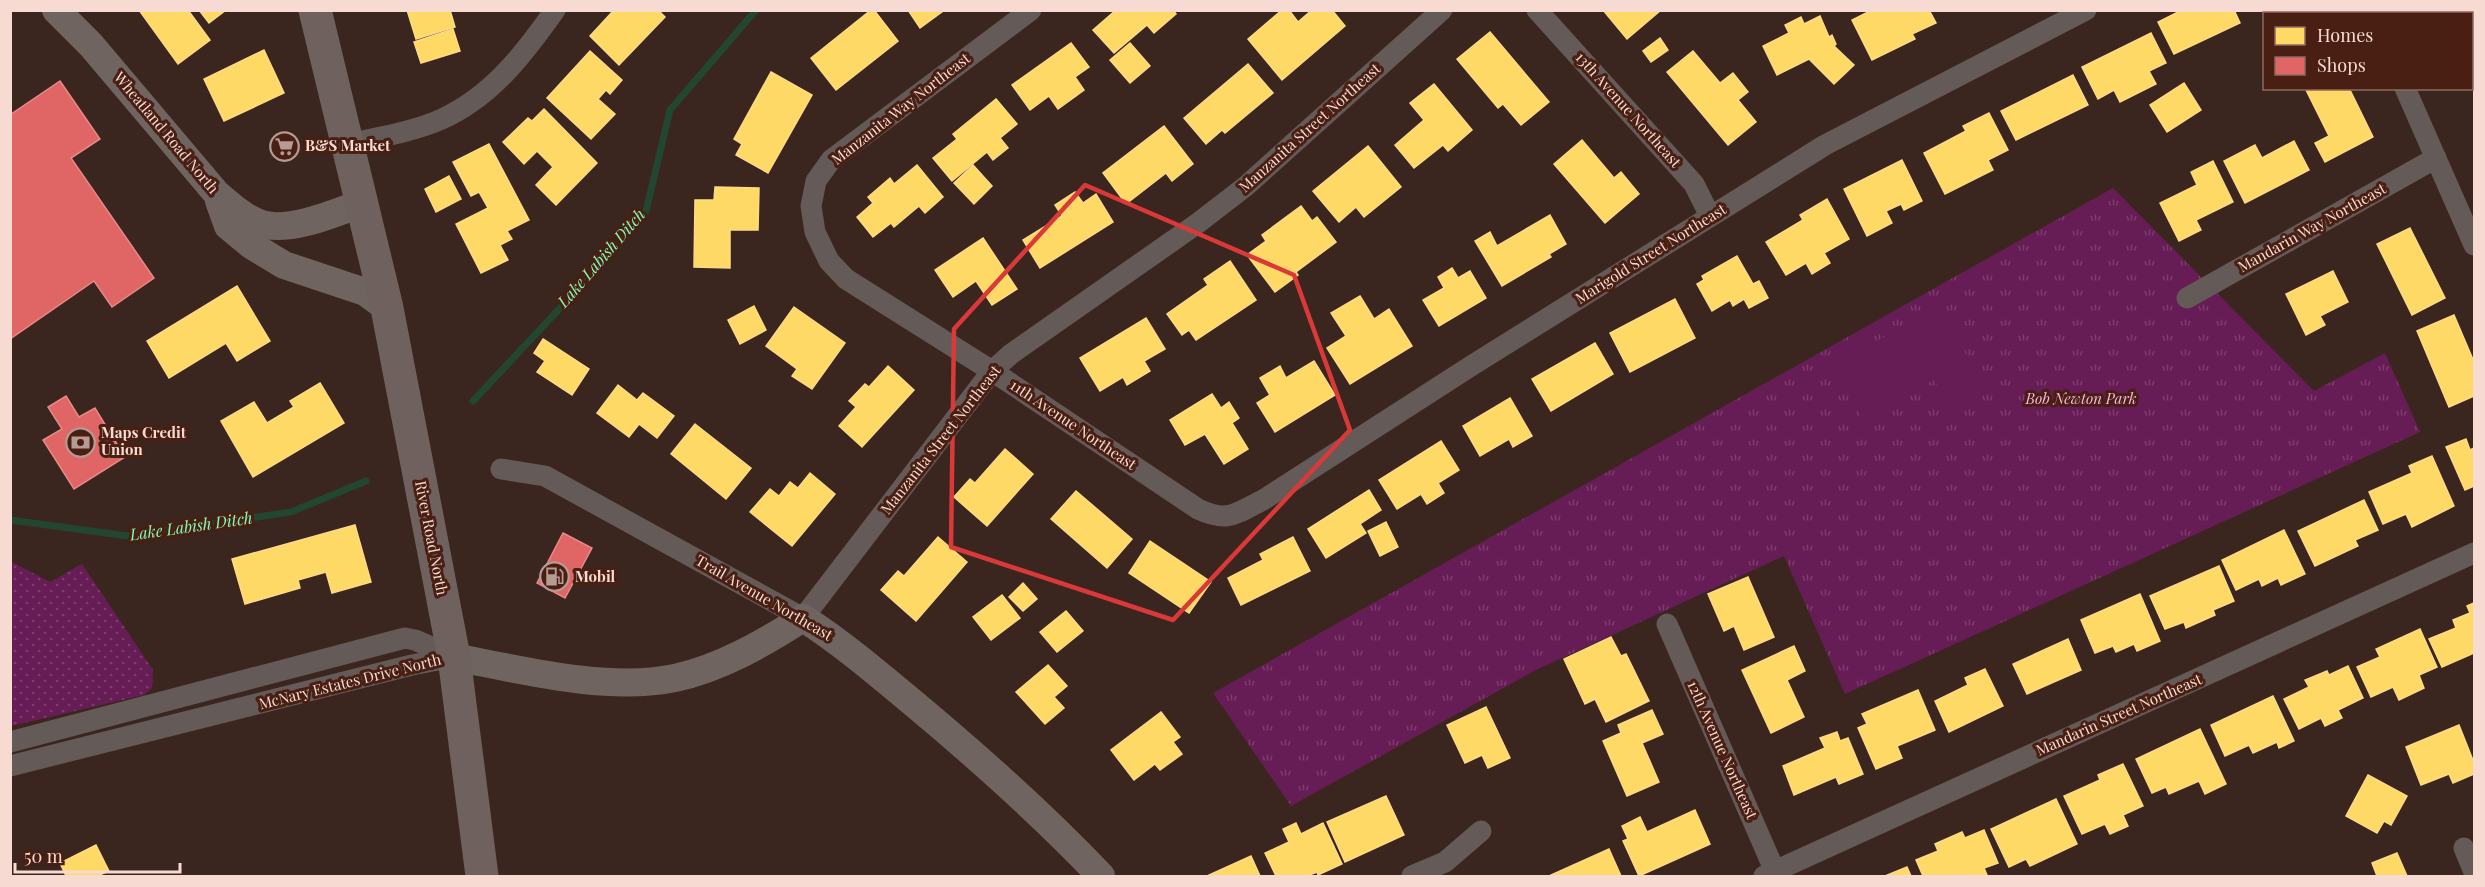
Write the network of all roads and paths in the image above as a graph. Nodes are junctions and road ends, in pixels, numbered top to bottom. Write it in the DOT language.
graph roads {
  1 [pos="56,10"];
  2 [pos="315,10"];
  3 [pos="555,10"];
  4 [pos="1030,10"];
  5 [pos="1442,10"];
  6 [pos="1537,10"];
  7 [pos="2086,10"];
  8 [pos="2406,90"];
  9 [pos="348,144"];
  10 [pos="2436,158"];
  11 [pos="217,194"];
  12 [pos="362,204"];
  13 [pos="1710,216"];
  14 [pos="815,232"];
  15 [pos="2475,245"];
  16 [pos="2187,298"];
  17 [pos="387,308"];
  18 [pos="992,371"];
  19 [pos="501,469"];
  20 [pos="1228,518"];
  21 [pos="2475,554"];
  22 [pos="803,618"];
  23 [pos="1667,624"];
  24 [pos="454,657"];
  25 [pos="10,742"];
  26 [pos="10,766"];
  27 [pos="1481,831"];
  28 [pos="2464,848"];
  29 [pos="2475,872"];
  30 [pos="1772,875"];
  31 [pos="482,876"];
  32 [pos="1101,876"];
  33 [pos="1412,876"];
  1 -- 11 [label="street, Wheatland Road North"];
  2 -- 9 [label="main road, River Road North"];
  3 -- 9 [label="street"];
  4 -- 14 [label="street, Manzanita Way Northeast"];
  5 -- 18 [label="street, Manzanita Street Northeast"];
  6 -- 13 [label="street, 13th Avenue Northeast"];
  7 -- 13 [label="street, Marigold Street Northeast"];
  8 -- 10 [label="street"];
  9 -- 12 [label="main road, River Road North"];
  10 -- 15 [label="street"];
  10 -- 16 [label="street, Mandarin Way Northeast"];
  11 -- 12 [label="street, Wheatland Road North"];
  11 -- 17 [label="street"];
  12 -- 17 [label="main road, River Road North"];
  13 -- 20 [label="street, Marigold Street Northeast"];
  14 -- 18 [label="street, 11th Avenue Northeast"];
  17 -- 24 [label="main road, River Road North"];
  18 -- 20 [label="street, 11th Avenue Northeast"];
  18 -- 22 [label="street, Manzanita Street Northeast"];
  19 -- 22 [label="street, Trail Avenue Northeast"];
  21 -- 30 [label="street, Mandarin Street Northeast"];
  22 -- 24 [label="street, Manzanita Street Northeast"];
  22 -- 32 [label="street, Trail Avenue Northeast"];
  23 -- 30 [label="street, 12th Avenue Northeast"];
  24 -- 25 [label="street, McNary Estates Drive North"];
  24 -- 26 [label="street, McNary Estates Drive North"];
  24 -- 31 [label="main road, River Road North"];
  27 -- 33 [label="street"];
  28 -- 29 [label="street"];
}
